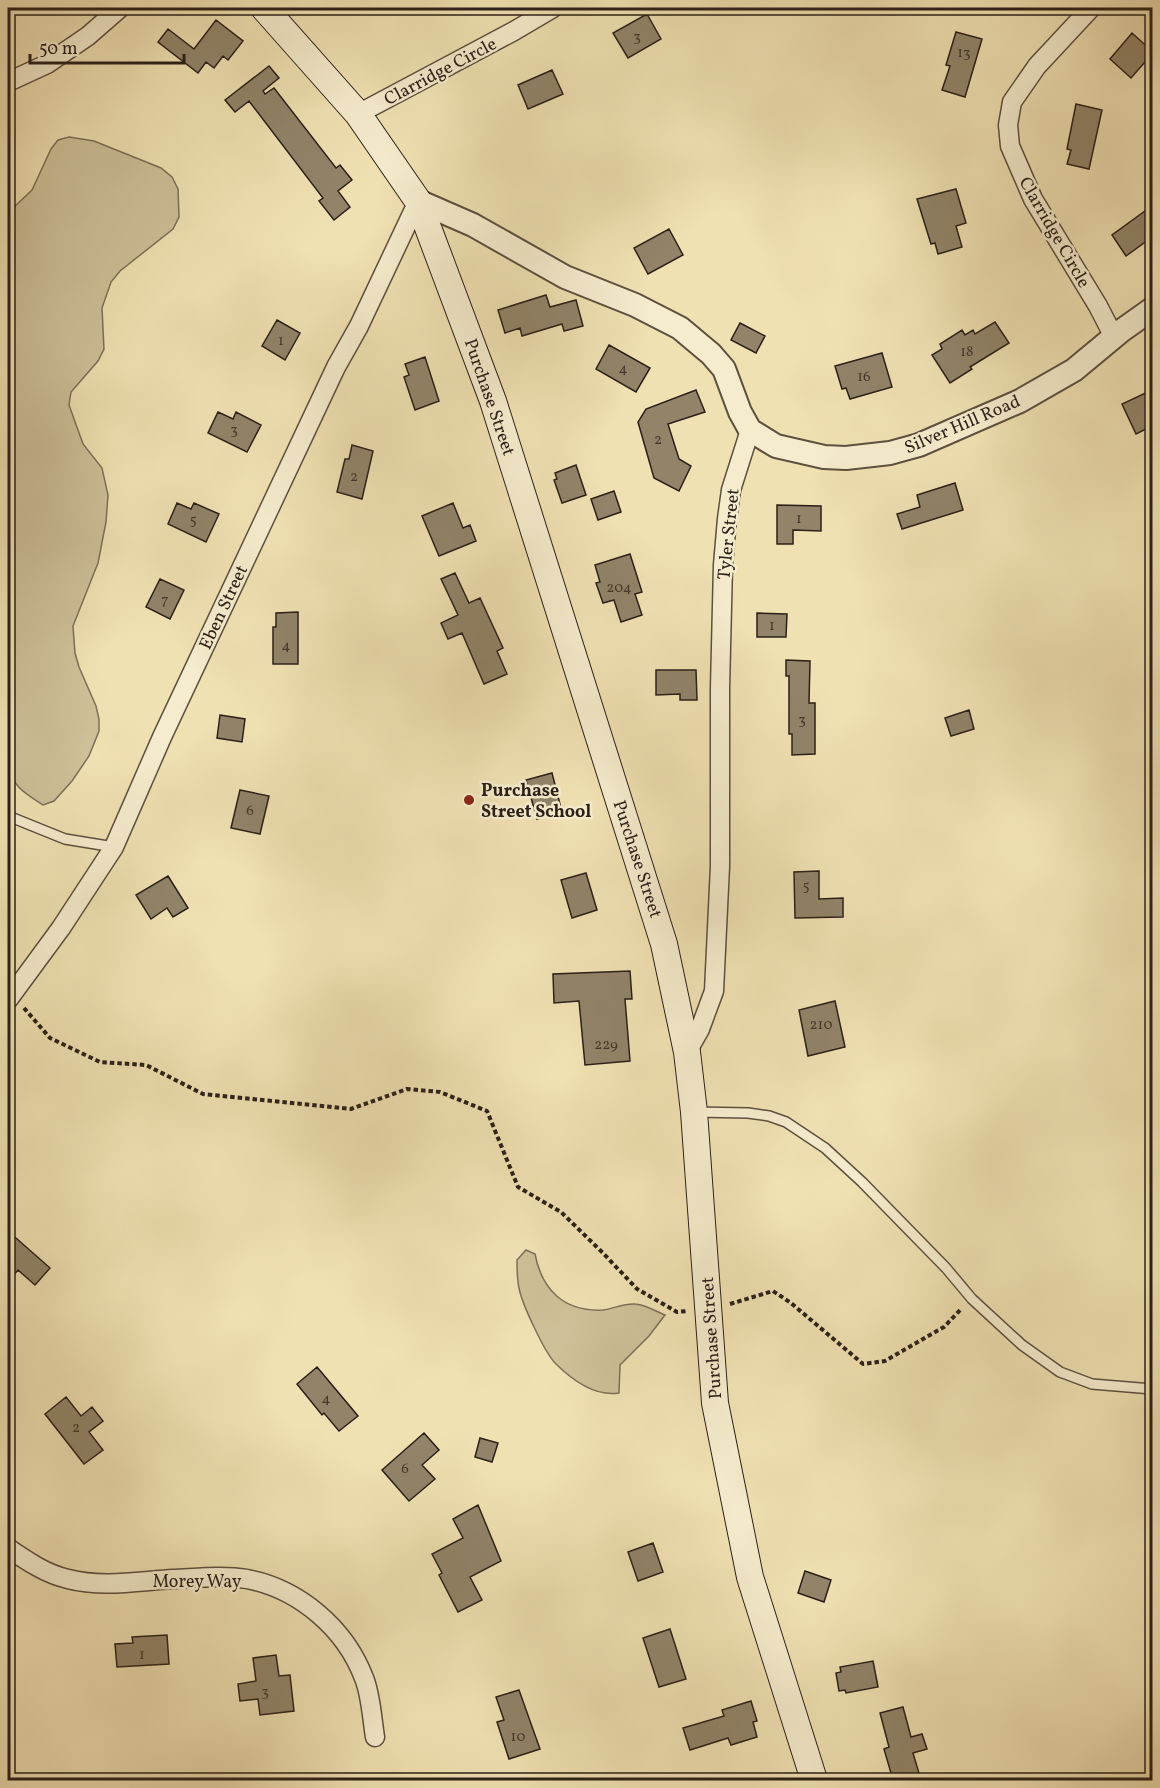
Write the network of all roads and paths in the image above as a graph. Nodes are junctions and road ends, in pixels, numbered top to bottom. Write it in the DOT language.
graph roads {
  1 [pos="120,8"];
  2 [pos="264,8"];
  3 [pos="553,8"];
  4 [pos="1090,8"];
  5 [pos="8,82"];
  6 [pos="358,114"];
  7 [pos="418,201"];
  8 [pos="1152,309"];
  9 [pos="1114,337"];
  10 [pos="750,430"];
  11 [pos="8,816"];
  12 [pos="114,847"];
  13 [pos="10,997"];
  14 [pos="687,1052"];
  15 [pos="694,1112"];
  16 [pos="972,1299"];
  17 [pos="709,1310"];
  18 [pos="1152,1389"];
  19 [pos="8,1548"];
  20 [pos="375,1737"];
  21 [pos="814,1780"];
  1 -- 5 [label="street"];
  2 -- 6 [label="main road, Purchase Street"];
  3 -- 6 [label="street, Clarridge Circle"];
  4 -- 9 [label="street, Clarridge Circle"];
  6 -- 7 [label="main road, Purchase Street"];
  7 -- 10 [label="street"];
  7 -- 12 [label="street, Eben Street"];
  7 -- 14 [label="main road, Purchase Street"];
  8 -- 9 [label="street, Silver Hill Road"];
  9 -- 10 [label="street, Silver Hill Road"];
  10 -- 14 [label="street, Tyler Street"];
  11 -- 12 [label="lane"];
  12 -- 13 [label="street, Eben Street"];
  13 -- 17 [label="path"];
  14 -- 15 [label="main road, Purchase Street"];
  15 -- 16 [label="lane"];
  15 -- 17 [label="main road, Purchase Street"];
  16 -- 17 [label="path"];
  16 -- 18 [label="lane"];
  17 -- 21 [label="main road, Purchase Street"];
  19 -- 20 [label="street, Morey Way"];
}
